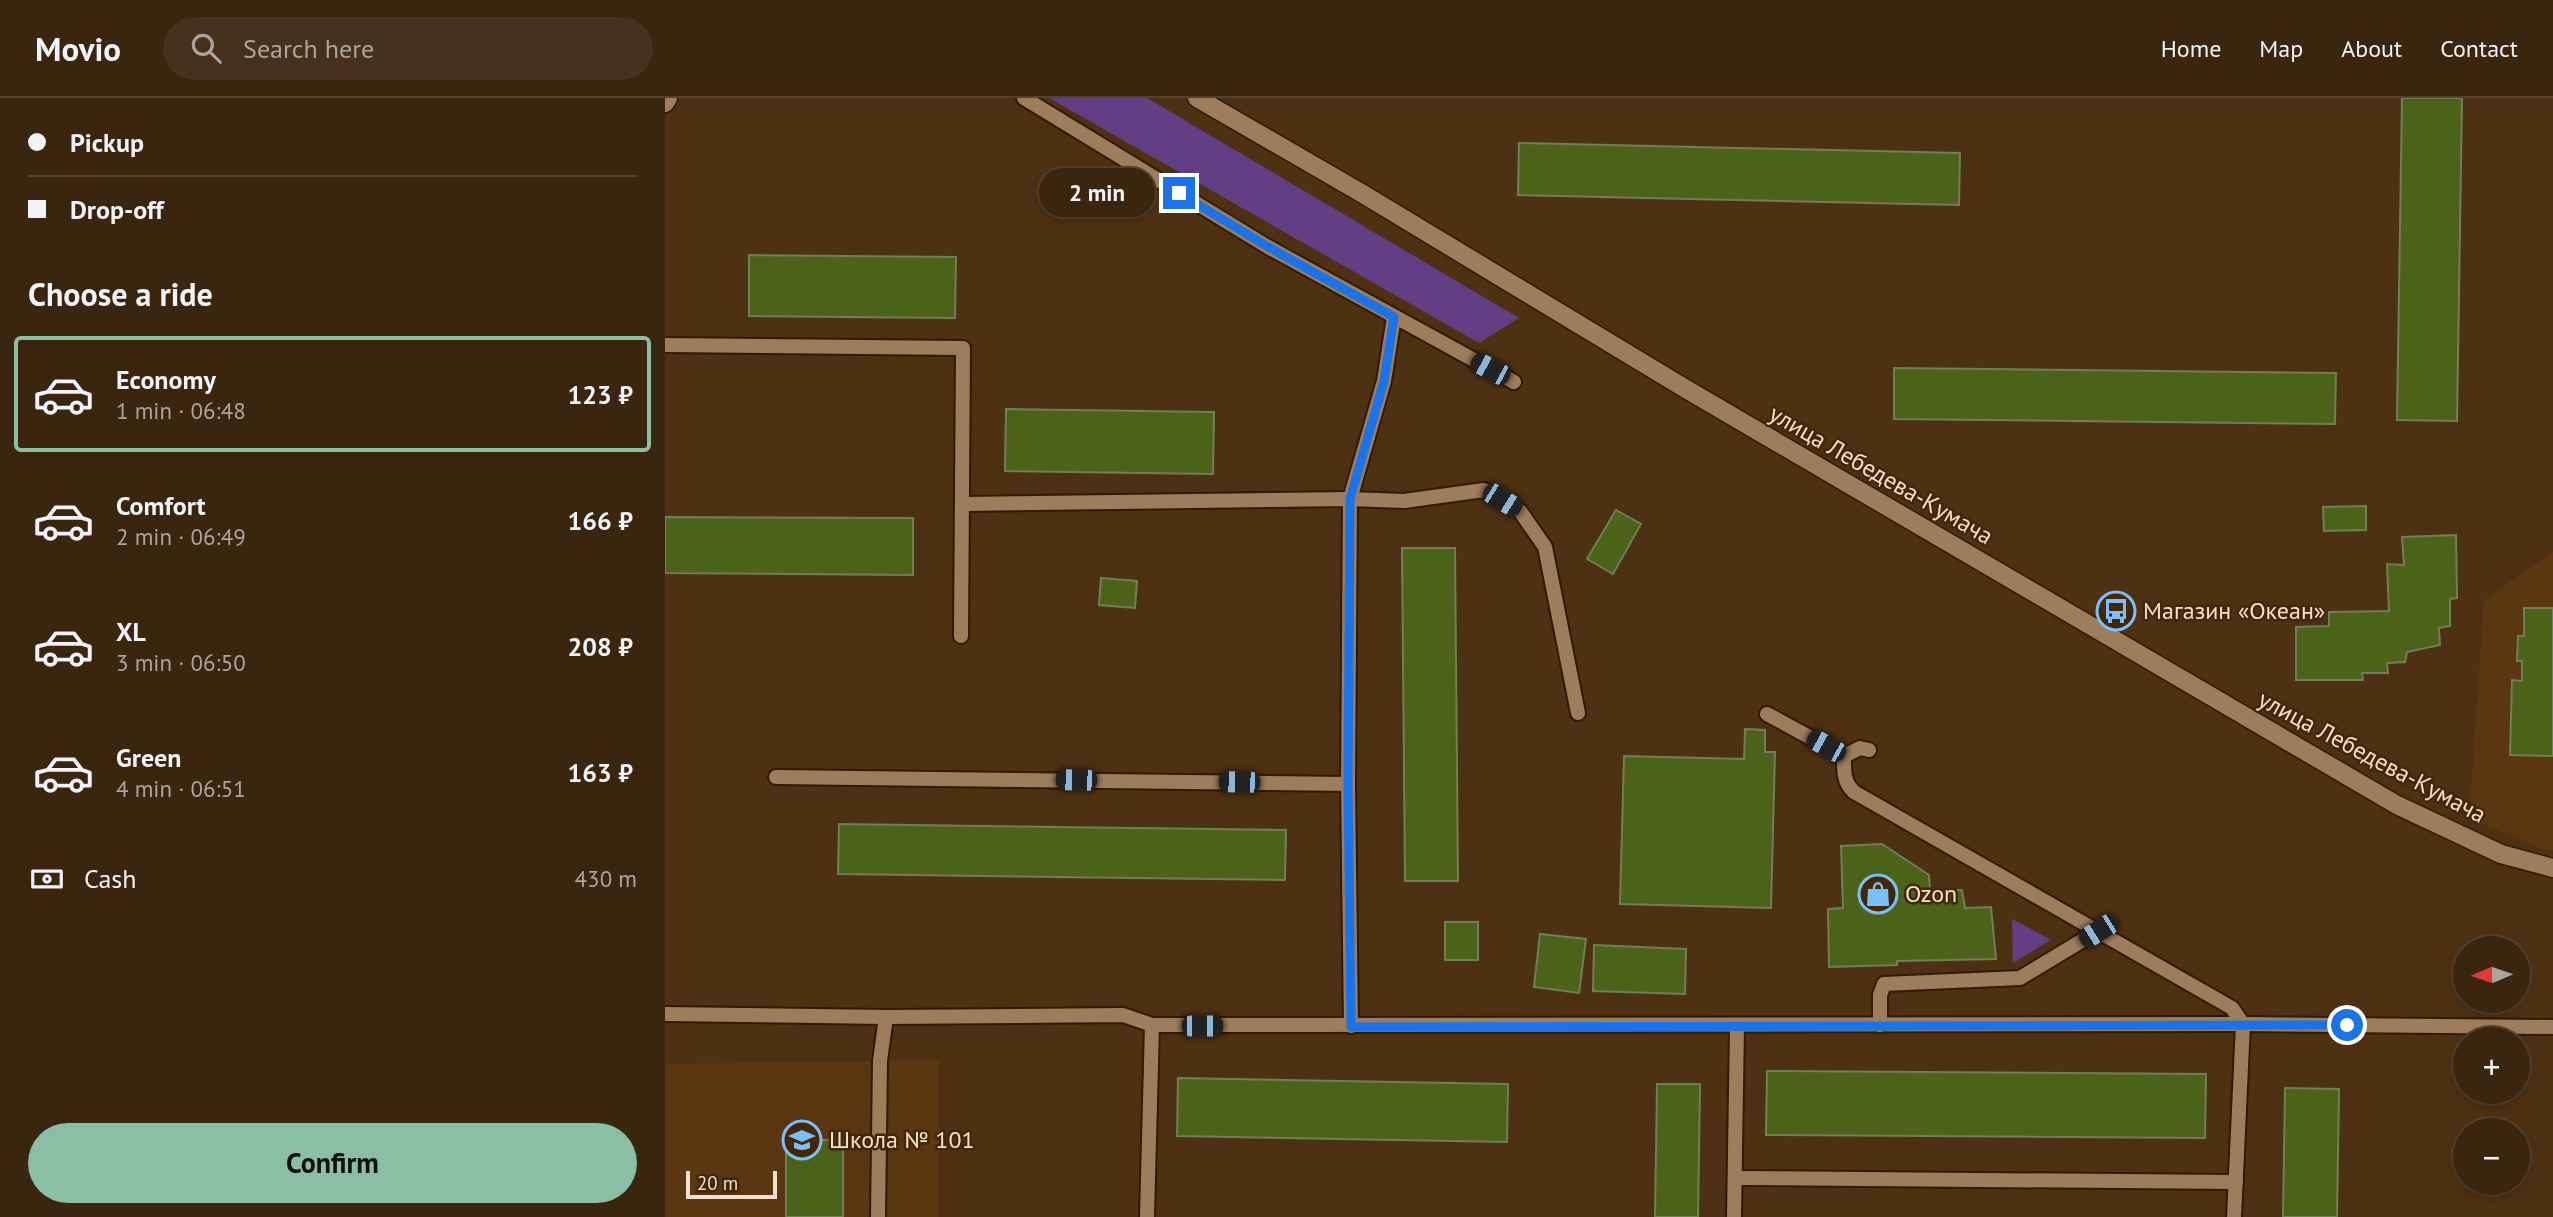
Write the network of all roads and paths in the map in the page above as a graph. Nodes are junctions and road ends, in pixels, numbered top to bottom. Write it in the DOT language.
graph roads {
  1 [pos="668,98"];
  2 [pos="1024,98"];
  3 [pos="1197,98"];
  4 [pos="665,103"];
  5 [pos="1394,317"];
  6 [pos="665,345"];
  7 [pos="1514,382"];
  8 [pos="1350,499"];
  9 [pos="962,504"];
  10 [pos="961,636"];
  11 [pos="1578,713"];
  12 [pos="1767,714"];
  13 [pos="1869,750"];
  14 [pos="1844,756"];
  15 [pos="776,777"];
  16 [pos="1348,784"];
  17 [pos="2553,868"];
  18 [pos="2098,931"];
  19 [pos="665,1014"];
  20 [pos="886,1017"];
  21 [pos="2243,1024"];
  22 [pos="1152,1025"];
  23 [pos="1737,1025"];
  24 [pos="1880,1025"];
  25 [pos="1351,1027"];
  26 [pos="2553,1027"];
  27 [pos="1735,1178"];
  28 [pos="2236,1182"];
  29 [pos="878,1217"];
  30 [pos="1147,1217"];
  31 [pos="1734,1217"];
  32 [pos="2234,1217"];
  1 -- 4 [label="street"];
  2 -- 5 [label="lane"];
  3 -- 17 [label="street, улица Лебедева-Кумача"];
  5 -- 7 [label="lane"];
  5 -- 8 [label="lane"];
  6 -- 9 [label="lane"];
  8 -- 9 [label="lane"];
  8 -- 11 [label="lane"];
  8 -- 16 [label="lane"];
  9 -- 10 [label="lane"];
  12 -- 14 [label="lane"];
  13 -- 14 [label="lane"];
  14 -- 18 [label="lane"];
  15 -- 16 [label="lane"];
  16 -- 25 [label="lane"];
  18 -- 21 [label="lane"];
  18 -- 24 [label="lane"];
  19 -- 20 [label="lane"];
  20 -- 22 [label="lane"];
  20 -- 29 [label="lane"];
  21 -- 24 [label="lane"];
  21 -- 26 [label="lane"];
  21 -- 28 [label="lane"];
  22 -- 25 [label="lane"];
  22 -- 30 [label="lane"];
  23 -- 24 [label="lane"];
  23 -- 25 [label="lane"];
  23 -- 27 [label="lane"];
  27 -- 28 [label="lane"];
  27 -- 31 [label="lane"];
  28 -- 32 [label="lane"];
}
